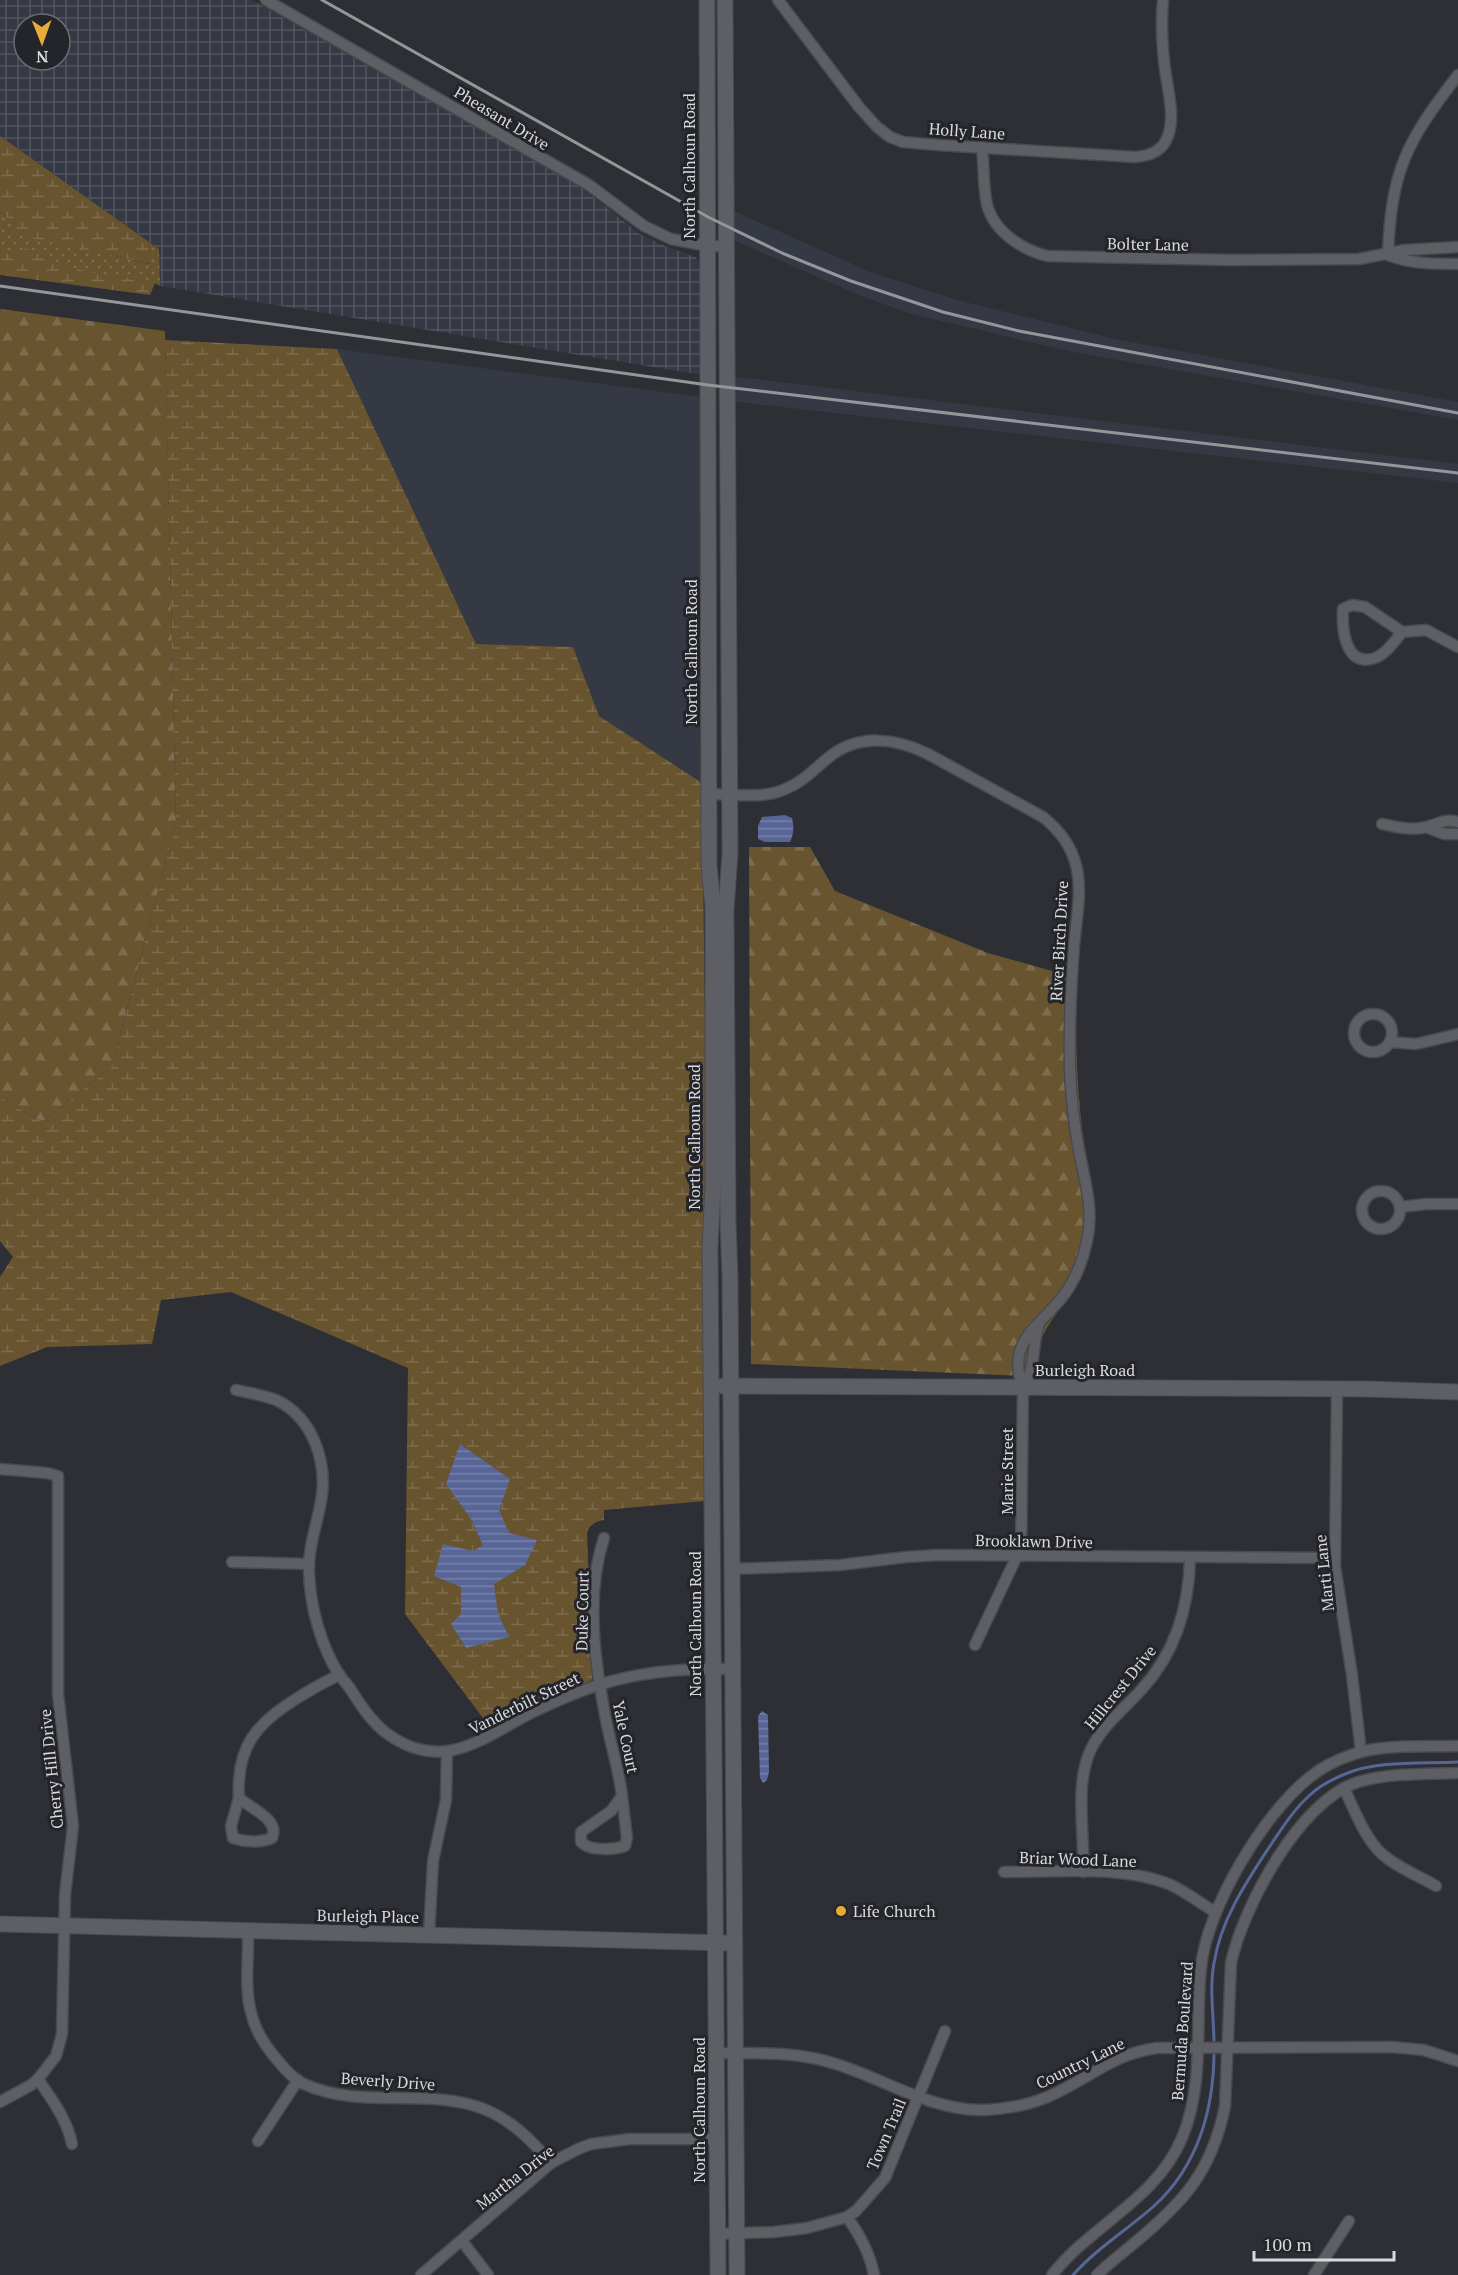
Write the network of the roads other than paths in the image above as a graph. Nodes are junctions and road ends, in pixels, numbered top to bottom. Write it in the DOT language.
graph roads {
  1 [pos="266,0"];
  2 [pos="706,0"];
  3 [pos="725,0"];
  4 [pos="778,0"];
  5 [pos="1163,0"];
  6 [pos="1458,75"];
  7 [pos="982,147"];
  8 [pos="708,246"];
  9 [pos="727,246"];
  10 [pos="1458,247"];
  11 [pos="1388,255"];
  12 [pos="1458,264"];
  13 [pos="1402,632"];
  14 [pos="1458,647"];
  15 [pos="709,794"];
  16 [pos="729,794"];
  17 [pos="1458,822"];
  18 [pos="1382,824"];
  19 [pos="1426,827"];
  20 [pos="1458,834"];
  21 [pos="1458,1034"];
  22 [pos="1390,1042"];
  23 [pos="1458,1204"];
  24 [pos="1400,1207"];
  25 [pos="711,1386"];
  26 [pos="731,1386"];
  27 [pos="1023,1387"];
  28 [pos="1337,1389"];
  29 [pos="236,1390"];
  30 [pos="1458,1392"];
  31 [pos="0,1469"];
  32 [pos="604,1538"];
  33 [pos="1018,1556"];
  34 [pos="1335,1557"];
  35 [pos="1190,1558"];
  36 [pos="232,1562"];
  37 [pos="309,1564"];
  38 [pos="733,1569"];
  39 [pos="975,1645"];
  40 [pos="713,1669"];
  41 [pos="733,1669"];
  42 [pos="340,1675"];
  43 [pos="600,1684"];
  44 [pos="1458,1746"];
  45 [pos="447,1752"];
  46 [pos="1361,1752"];
  47 [pos="1458,1773"];
  48 [pos="1344,1788"];
  49 [pos="622,1796"];
  50 [pos="239,1798"];
  51 [pos="1004,1872"];
  52 [pos="1083,1872"];
  53 [pos="1436,1886"];
  54 [pos="1215,1912"];
  55 [pos="0,1924"];
  56 [pos="63,1925"];
  57 [pos="248,1930"];
  58 [pos="429,1935"];
  59 [pos="715,1943"];
  60 [pos="735,1943"];
  61 [pos="945,2031"];
  62 [pos="1203,2047"];
  63 [pos="1224,2047"];
  64 [pos="729,2053"];
  65 [pos="1458,2061"];
  66 [pos="38,2079"];
  67 [pos="298,2079"];
  68 [pos="919,2096"];
  69 [pos="0,2102"];
  70 [pos="717,2139"];
  71 [pos="258,2141"];
  72 [pos="72,2144"];
  73 [pos="551,2163"];
  74 [pos="848,2217"];
  75 [pos="1349,2221"];
  76 [pos="718,2234"];
  77 [pos="737,2234"];
  78 [pos="462,2241"];
  79 [pos="421,2275"];
  80 [pos="488,2275"];
  81 [pos="718,2275"];
  82 [pos="737,2275"];
  83 [pos="874,2275"];
  84 [pos="1052,2275"];
  85 [pos="1097,2275"];
  86 [pos="1314,2275"];
  1 -- 8 [label="street, Pheasant Drive"];
  2 -- 8 [label="main road, North Calhoun Road"];
  3 -- 9 [label="main road, North Calhoun Road"];
  4 -- 7 [label="street, Holly Lane"];
  5 -- 7 [label="street, Holly Lane"];
  6 -- 11 [label="street"];
  7 -- 11 [label="street, Bolter Lane"];
  8 -- 9 [label="street, Pheasant Drive"];
  8 -- 15 [label="main road, North Calhoun Road"];
  9 -- 16 [label="main road, North Calhoun Road"];
  10 -- 11 [label="street, Bolter Lane"];
  11 -- 12 [label="street, Bolter Lane"];
  13 -- 13 [label="street"];
  13 -- 14 [label="street"];
  15 -- 16 [label="street, River Birch Drive"];
  15 -- 25 [label="main road, North Calhoun Road"];
  16 -- 26 [label="main road, North Calhoun Road"];
  16 -- 27 [label="street, River Birch Drive"];
  17 -- 19 [label="street"];
  18 -- 19 [label="street"];
  19 -- 20 [label="street"];
  21 -- 22 [label="street"];
  23 -- 24 [label="street"];
  25 -- 26 [label="main road, Burleigh Road"];
  25 -- 40 [label="main road, North Calhoun Road"];
  26 -- 27 [label="main road, Burleigh Road"];
  26 -- 38 [label="main road, North Calhoun Road"];
  27 -- 28 [label="main road, Burleigh Road"];
  27 -- 33 [label="street, Marie Street"];
  28 -- 30 [label="main road, Burleigh Road"];
  28 -- 34 [label="street, Marti Lane"];
  29 -- 37 [label="street, Vanderbilt Street"];
  31 -- 56 [label="street, Cherry Hill Drive"];
  32 -- 43 [label="street, Duke Court"];
  33 -- 35 [label="street, Brooklawn Drive"];
  33 -- 38 [label="street, Brooklawn Drive"];
  33 -- 39 [label="street, Marie Street"];
  34 -- 35 [label="street, Brooklawn Drive"];
  34 -- 46 [label="street, Marti Lane"];
  35 -- 52 [label="street, Hillcrest Drive"];
  36 -- 37 [label="street"];
  37 -- 42 [label="street, Vanderbilt Street"];
  38 -- 41 [label="main road, North Calhoun Road"];
  40 -- 41 [label="street, Vanderbilt Street"];
  40 -- 43 [label="street, Vanderbilt Street"];
  40 -- 59 [label="main road, North Calhoun Road"];
  41 -- 60 [label="main road, North Calhoun Road"];
  42 -- 45 [label="street, Vanderbilt Street"];
  42 -- 50 [label="street"];
  43 -- 45 [label="street, Vanderbilt Street"];
  43 -- 49 [label="street, Yale Court"];
  44 -- 46 [label="street, Bermuda Boulevard"];
  45 -- 58 [label="street"];
  46 -- 54 [label="street, Bermuda Boulevard"];
  47 -- 48 [label="street"];
  48 -- 53 [label="street"];
  48 -- 63 [label="street"];
  49 -- 49 [label="street, Yale Court"];
  50 -- 50 [label="street"];
  51 -- 52 [label="street, Briar Wood Lane"];
  52 -- 54 [label="street, Briar Wood Lane"];
  54 -- 62 [label="street, Bermuda Boulevard"];
  55 -- 56 [label="main road, Burleigh Place"];
  56 -- 57 [label="main road, Burleigh Place"];
  56 -- 66 [label="street, Cherry Hill Drive"];
  57 -- 58 [label="main road, Burleigh Place"];
  57 -- 67 [label="street, Beverly Drive"];
  58 -- 59 [label="main road, Burleigh Place"];
  59 -- 60 [label="main road, Burleigh Place"];
  59 -- 70 [label="main road, North Calhoun Road"];
  60 -- 64 [label="main road, North Calhoun Road"];
  61 -- 68 [label="street, Town Trail"];
  62 -- 63 [label="street, Country Lane"];
  62 -- 68 [label="street, Country Lane"];
  62 -- 84 [label="street, Bermuda Boulevard"];
  63 -- 65 [label="street, Country Lane"];
  63 -- 85 [label="street"];
  64 -- 68 [label="street, Country Lane"];
  64 -- 77 [label="main road, North Calhoun Road"];
  66 -- 69 [label="street, Cherry Hill Drive"];
  66 -- 72 [label="street"];
  67 -- 71 [label="street"];
  67 -- 73 [label="street, Beverly Drive"];
  68 -- 74 [label="street, Town Trail"];
  70 -- 73 [label="street, Martha Drive"];
  70 -- 76 [label="main road, North Calhoun Road"];
  73 -- 78 [label="street, Martha Drive"];
  74 -- 77 [label="street, Town Trail"];
  74 -- 83 [label="street"];
  75 -- 86 [label="street"];
  76 -- 77 [label="street, Town Trail"];
  76 -- 81 [label="main road, North Calhoun Road"];
  77 -- 82 [label="main road, North Calhoun Road"];
  78 -- 79 [label="street, Martha Drive"];
  78 -- 80 [label="street"];
}
